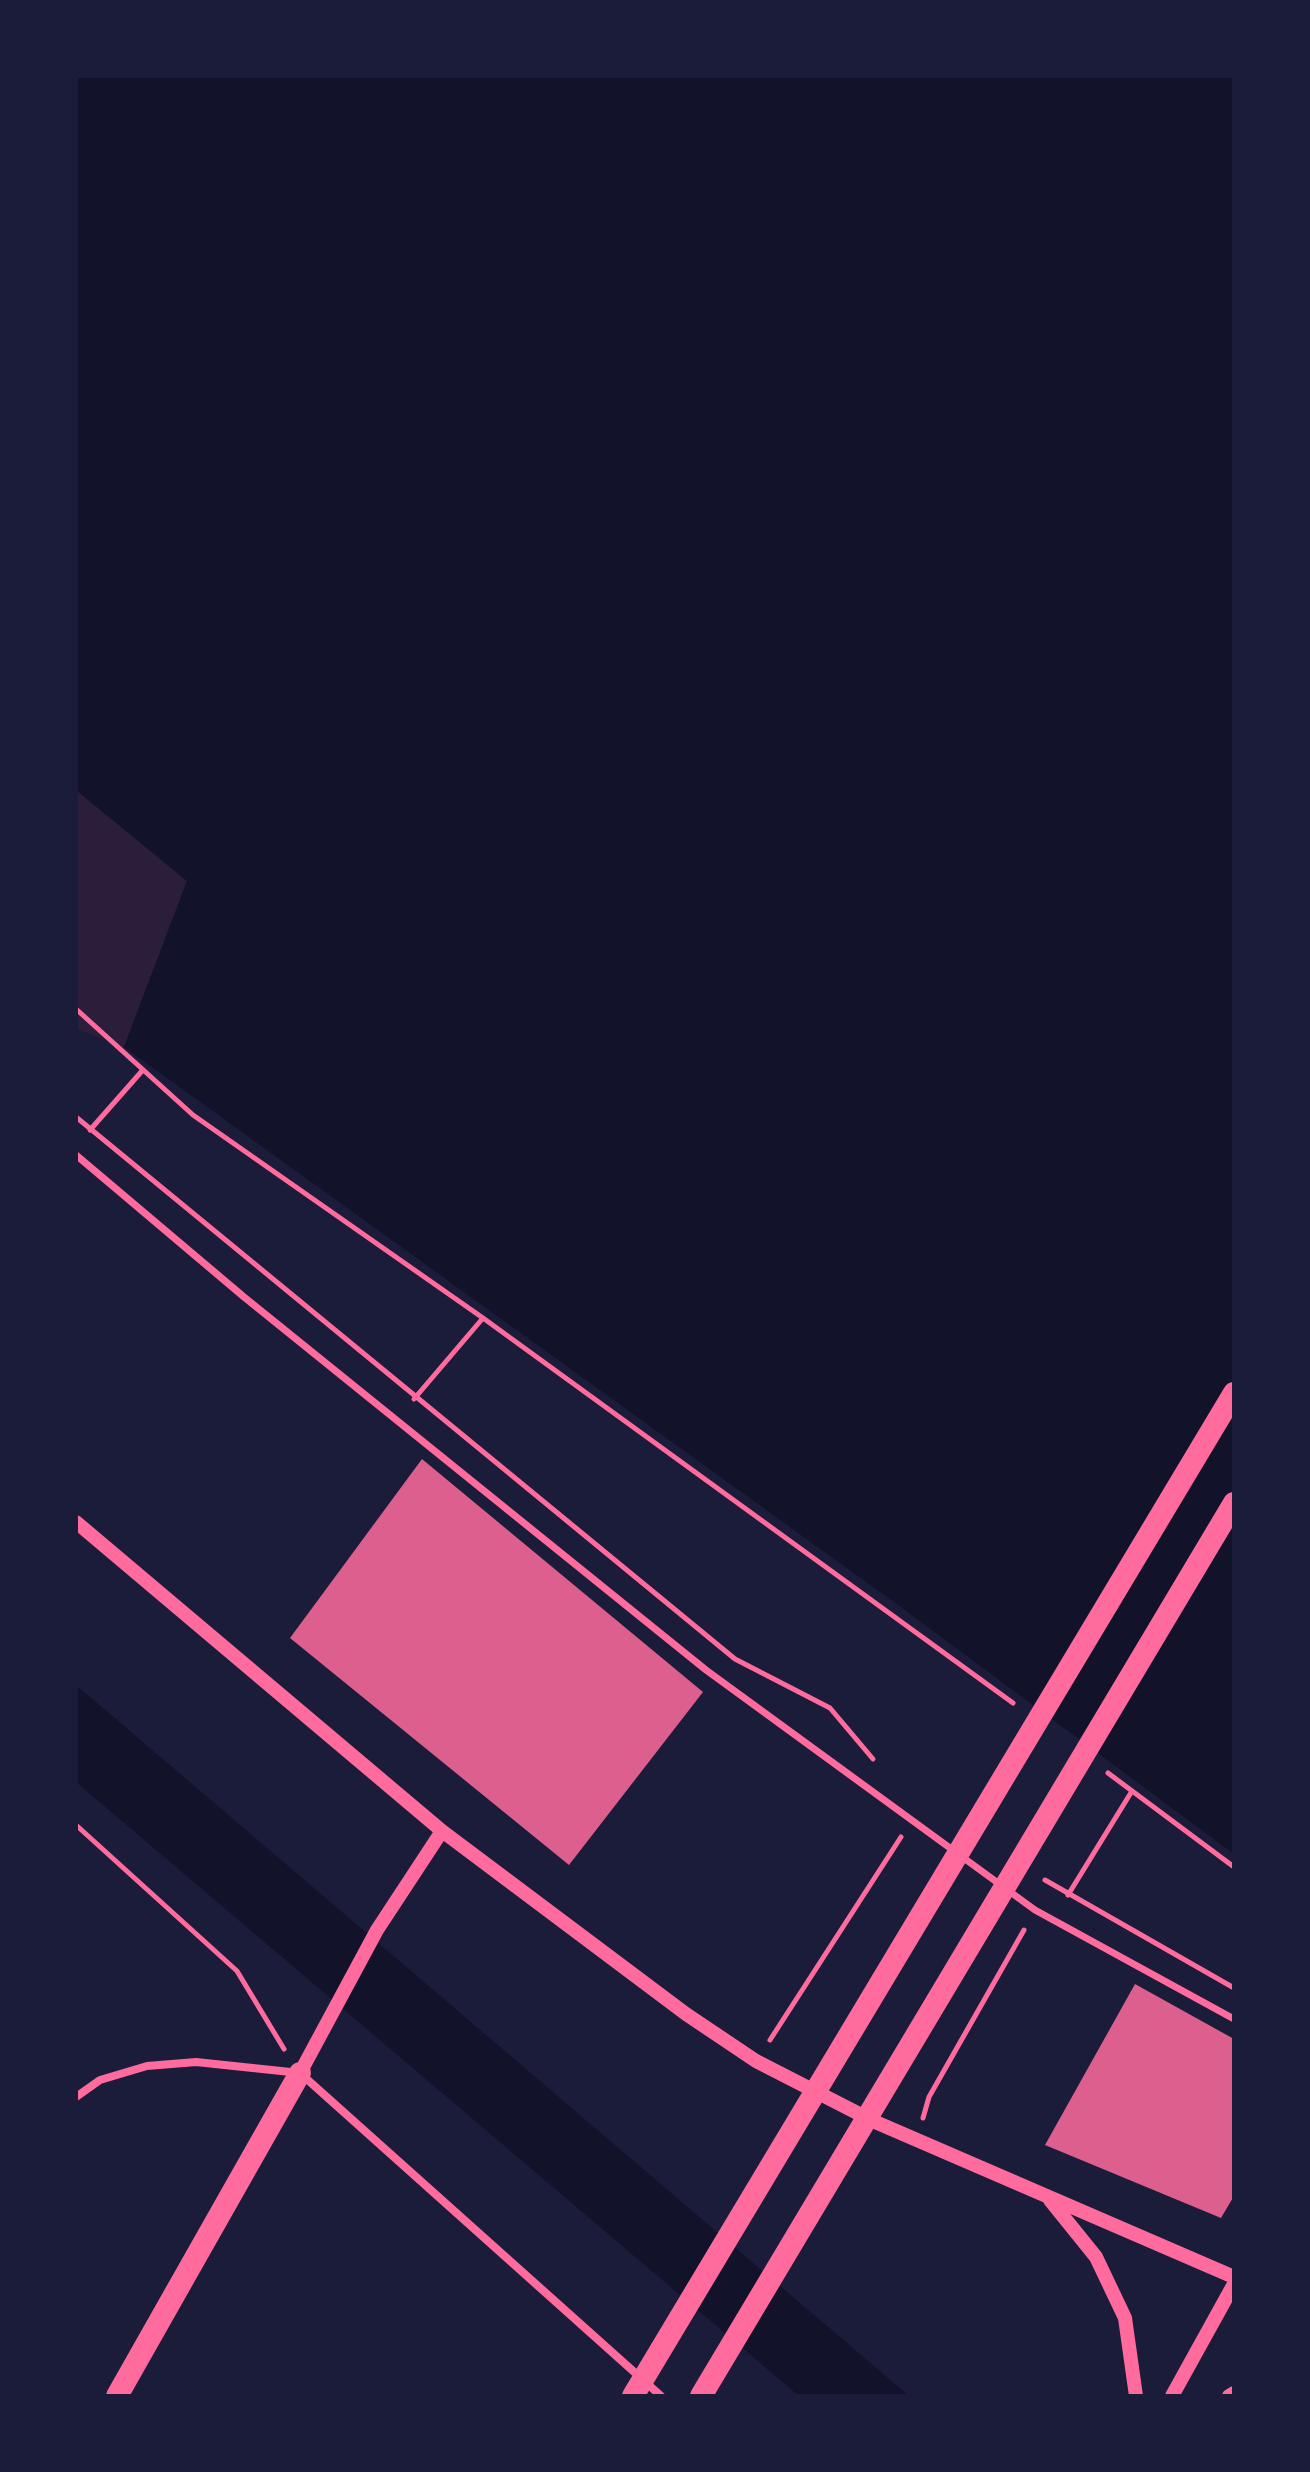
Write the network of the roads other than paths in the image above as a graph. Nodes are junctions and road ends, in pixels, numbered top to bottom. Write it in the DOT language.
graph roads {
  1 [pos="76,1155"];
  2 [pos="1234,1393"];
  3 [pos="1234,1503"];
  4 [pos="76,1522"];
  5 [pos="442,1831"];
  6 [pos="1234,2019"];
  7 [pos="300,2073"];
  8 [pos="76,2097"];
  9 [pos="1047,2196"];
  10 [pos="1234,2277"];
  11 [pos="1234,2284"];
  12 [pos="117,2396"];
  13 [pos="633,2396"];
  14 [pos="661,2396"];
  15 [pos="701,2396"];
  16 [pos="1136,2396"];
  17 [pos="1172,2396"];
  1 -- 6 [label="street"];
  2 -- 13 [label="highway"];
  3 -- 15 [label="highway"];
  4 -- 5 [label="street"];
  5 -- 7 [label="street"];
  5 -- 9 [label="street"];
  7 -- 8 [label="street"];
  7 -- 12 [label="highway"];
  7 -- 14 [label="street"];
  9 -- 10 [label="street"];
  9 -- 16 [label="street"];
  11 -- 17 [label="street"];
}
